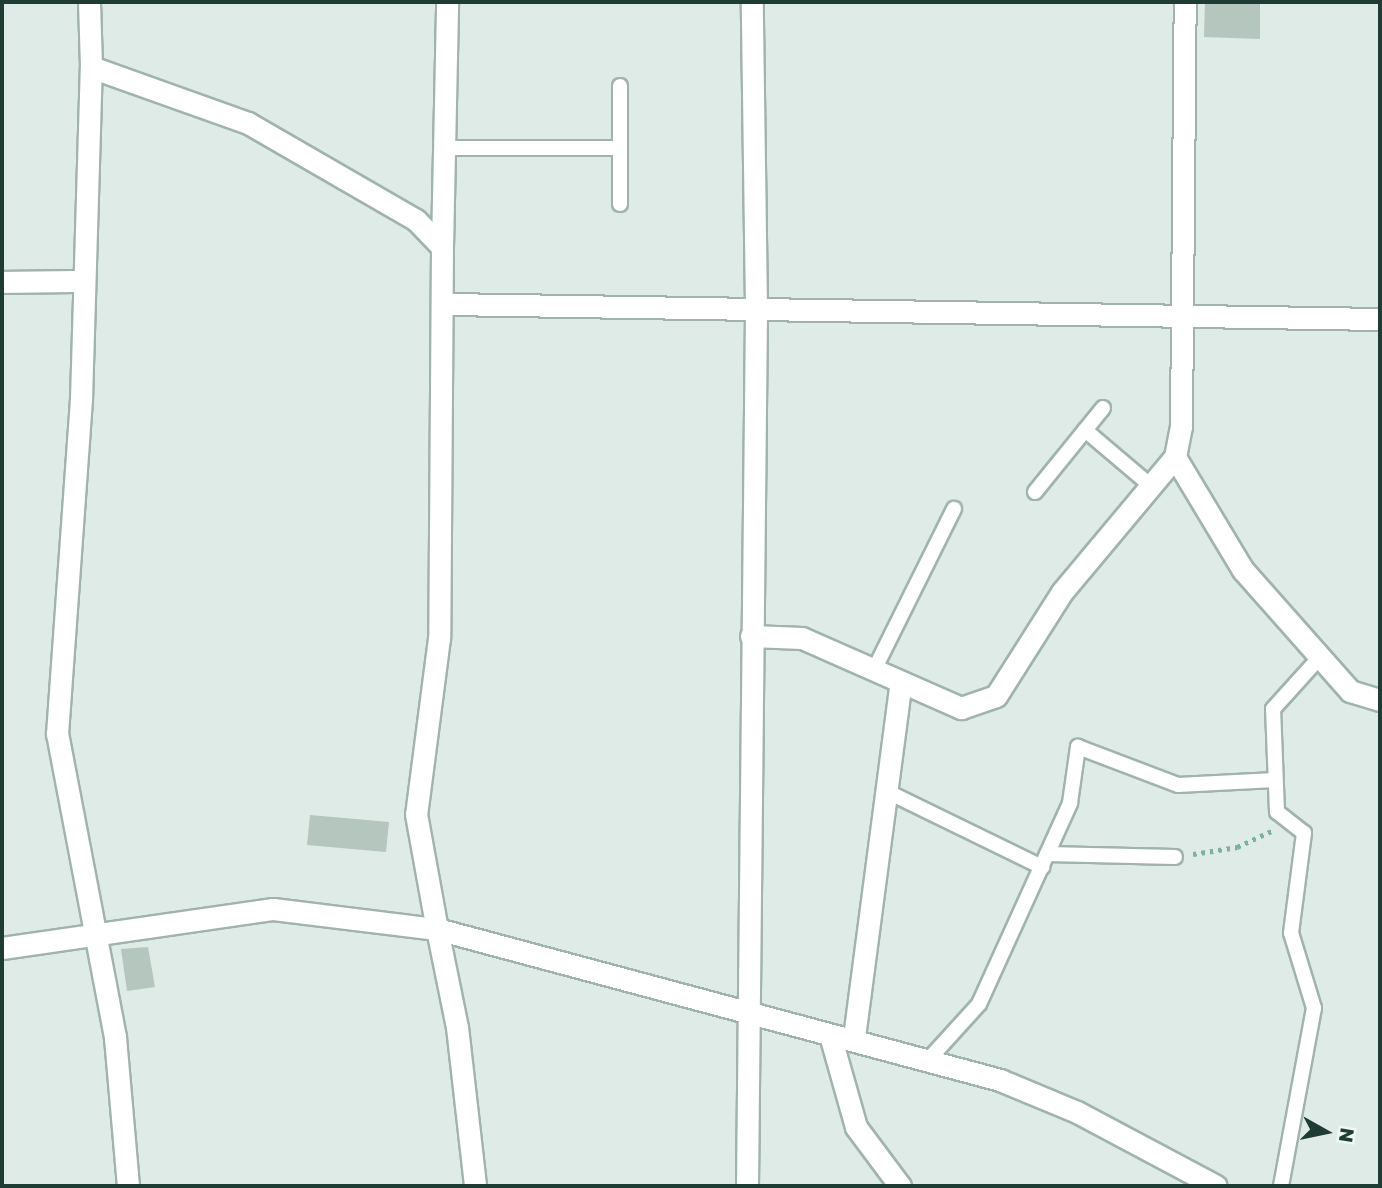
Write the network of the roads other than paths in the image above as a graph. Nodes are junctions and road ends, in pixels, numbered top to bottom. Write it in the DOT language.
graph roads {
  1 [pos="89,2"];
  2 [pos="447,2"];
  3 [pos="752,2"];
  4 [pos="1185,2"];
  5 [pos="91,67"];
  6 [pos="620,86"];
  7 [pos="448,148"];
  8 [pos="620,148"];
  9 [pos="620,204"];
  10 [pos="442,247"];
  11 [pos="84,281"];
  12 [pos="2,282"];
  13 [pos="446,304"];
  14 [pos="756,307"];
  15 [pos="1182,315"];
  16 [pos="1380,319"];
  17 [pos="1103,408"];
  18 [pos="1085,430"];
  19 [pos="1175,457"];
  20 [pos="1151,486"];
  21 [pos="1035,492"];
  22 [pos="954,509"];
  23 [pos="751,636"];
  24 [pos="1320,657"];
  25 [pos="874,670"];
  26 [pos="901,682"];
  27 [pos="1380,700"];
  28 [pos="1275,780"];
  29 [pos="886,791"];
  30 [pos="1175,857"];
  31 [pos="1044,861"];
  32 [pos="437,929"];
  33 [pos="94,933"];
  34 [pos="2,948"];
  35 [pos="747,1014"];
  36 [pos="830,1035"];
  37 [pos="854,1037"];
  38 [pos="929,1059"];
  39 [pos="128,1186"];
  40 [pos="475,1186"];
  41 [pos="747,1186"];
  42 [pos="900,1186"];
  43 [pos="1216,1186"];
  44 [pos="1281,1186"];
  1 -- 5 [label="street"];
  2 -- 7 [label="street"];
  3 -- 14 [label="street"];
  4 -- 15 [label="street"];
  5 -- 10 [label="street"];
  5 -- 11 [label="street"];
  6 -- 8 [label="lane"];
  7 -- 8 [label="lane"];
  7 -- 10 [label="street"];
  8 -- 9 [label="lane"];
  10 -- 13 [label="street"];
  11 -- 12 [label="street"];
  11 -- 33 [label="street"];
  13 -- 14 [label="street"];
  13 -- 32 [label="street"];
  14 -- 15 [label="street"];
  14 -- 23 [label="street"];
  15 -- 16 [label="street"];
  15 -- 19 [label="street"];
  17 -- 18 [label="lane"];
  18 -- 20 [label="lane"];
  18 -- 21 [label="lane"];
  19 -- 20 [label="street"];
  19 -- 24 [label="street"];
  20 -- 26 [label="street"];
  22 -- 25 [label="lane"];
  23 -- 25 [label="street"];
  23 -- 35 [label="street"];
  24 -- 27 [label="street"];
  24 -- 28 [label="lane"];
  25 -- 26 [label="street"];
  26 -- 29 [label="street"];
  28 -- 31 [label="lane"];
  28 -- 44 [label="lane"];
  29 -- 31 [label="lane"];
  29 -- 37 [label="street"];
  30 -- 31 [label="lane"];
  31 -- 38 [label="lane"];
  32 -- 33 [label="street"];
  32 -- 35 [label="street"];
  32 -- 40 [label="street"];
  33 -- 34 [label="street"];
  33 -- 39 [label="street"];
  35 -- 36 [label="street"];
  35 -- 41 [label="street"];
  36 -- 37 [label="street"];
  36 -- 42 [label="street"];
  37 -- 38 [label="street"];
  38 -- 43 [label="street"];
}
